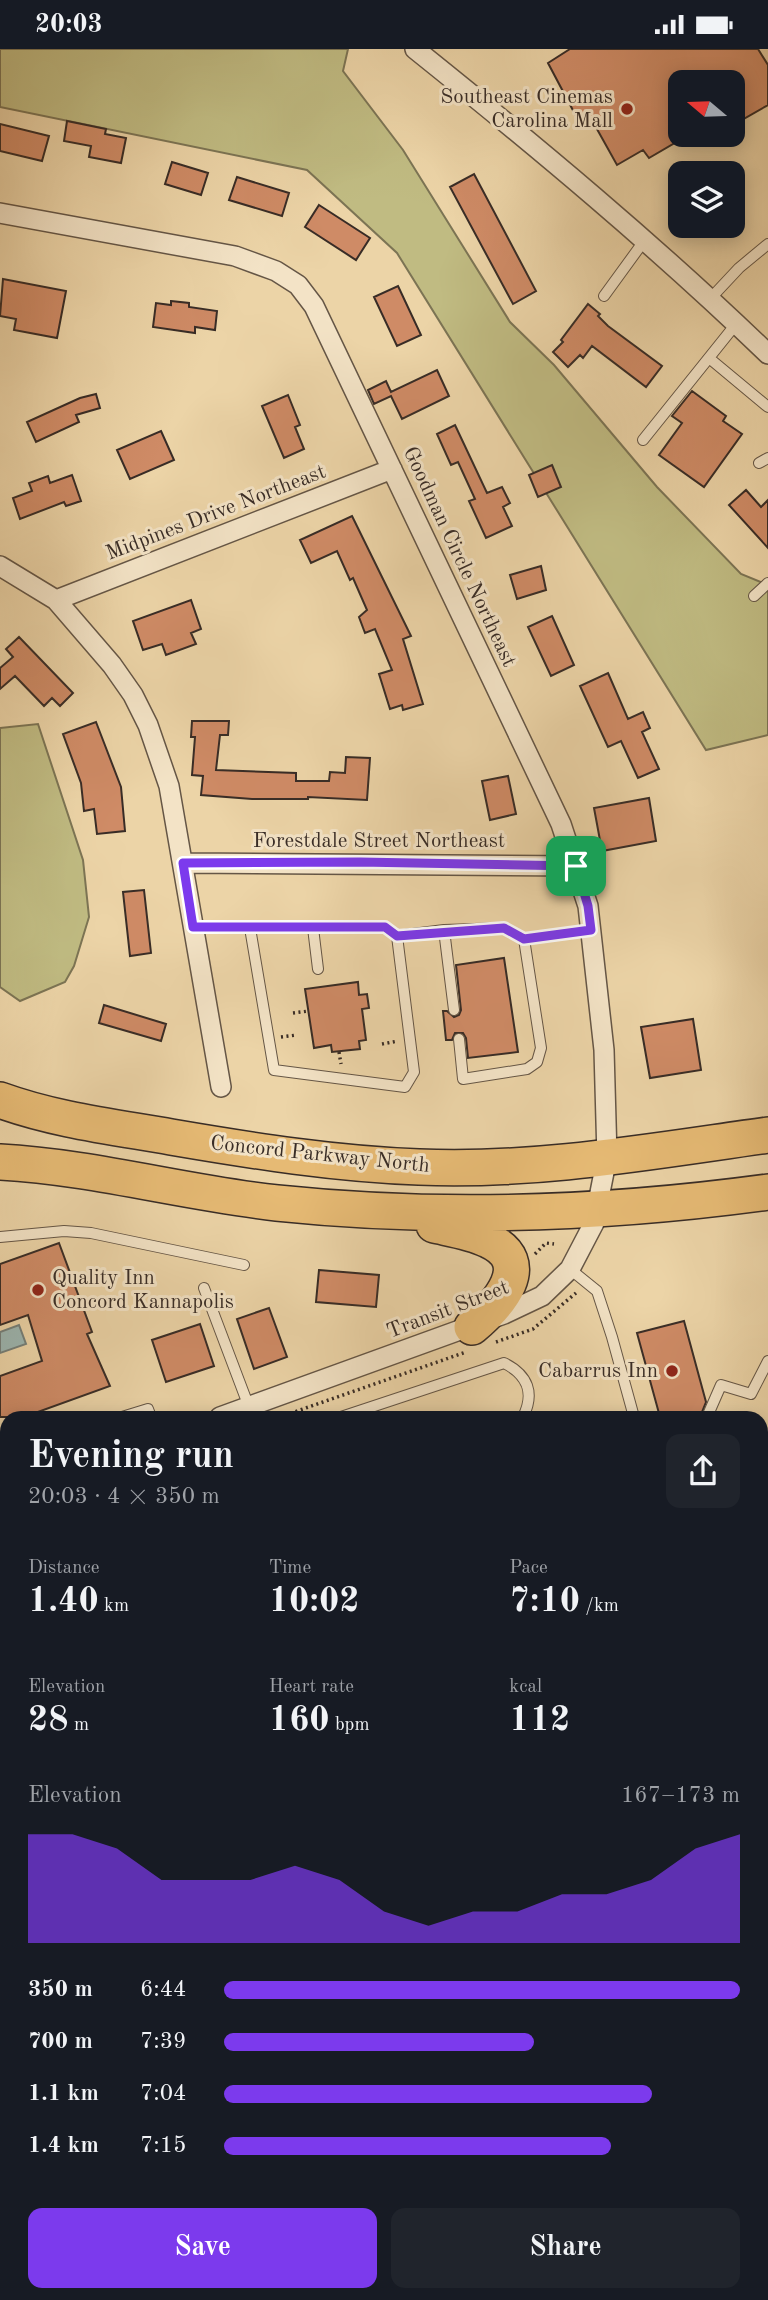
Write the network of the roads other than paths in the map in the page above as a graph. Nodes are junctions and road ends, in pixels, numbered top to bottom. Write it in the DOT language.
graph roads {
  1 [pos="415,49"];
  2 [pos="0,213"];
  3 [pos="644,241"];
  4 [pos="768,244"];
  5 [pos="604,296"];
  6 [pos="710,299"];
  7 [pos="736,324"];
  8 [pos="768,354"];
  9 [pos="709,358"];
  10 [pos="768,408"];
  11 [pos="643,440"];
  12 [pos="392,468"];
  13 [pos="0,566"];
  14 [pos="768,583"];
  15 [pos="754,596"];
  16 [pos="55,600"];
  17 [pos="183,863"];
  18 [pos="576,866"];
  19 [pos="193,927"];
  20 [pos="250,928"];
  21 [pos="313,928"];
  22 [pos="444,930"];
  23 [pos="591,930"];
  24 [pos="397,936"];
  25 [pos="524,939"];
  26 [pos="318,969"];
  27 [pos="454,1010"];
  28 [pos="459,1039"];
  29 [pos="0,1081"];
  30 [pos="221,1087"];
  31 [pos="0,1100"];
  32 [pos="768,1135"];
  33 [pos="177,1138"];
  34 [pos="607,1157"];
  35 [pos="0,1162"];
  36 [pos="768,1192"];
  37 [pos="598,1208"];
  38 [pos="373,1209"];
  39 [pos="0,1237"];
  40 [pos="244,1265"];
  41 [pos="570,1269"];
  42 [pos="204,1287"];
  43 [pos="477,1341"];
  44 [pos="768,1361"];
  45 [pos="248,1407"];
  46 [pos="237,1411"];
  47 [pos="359,1411"];
  48 [pos="526,1411"];
  49 [pos="632,1411"];
  50 [pos="710,1411"];
  1 -- 3 [label="street"];
  2 -- 12 [label="street, Goodman Circle Northeast"];
  3 -- 5 [label="lane"];
  3 -- 6 [label="street"];
  4 -- 6 [label="lane"];
  6 -- 7 [label="street"];
  7 -- 8 [label="street"];
  7 -- 9 [label="lane"];
  9 -- 10 [label="lane"];
  9 -- 11 [label="lane"];
  12 -- 16 [label="street, Midpines Drive Northeast"];
  12 -- 18 [label="street, Goodman Circle Northeast"];
  13 -- 16 [label="street"];
  14 -- 15 [label="lane"];
  16 -- 17 [label="street"];
  17 -- 18 [label="street, Forestdale Street Northeast"];
  17 -- 19 [label="street"];
  18 -- 23 [label="street, Goodman Circle Northeast"];
  19 -- 20 [label="lane"];
  19 -- 30 [label="street"];
  20 -- 21 [label="lane"];
  20 -- 24 [label="lane"];
  21 -- 24 [label="lane"];
  21 -- 26 [label="lane"];
  22 -- 24 [label="lane"];
  22 -- 25 [label="lane"];
  22 -- 27 [label="lane"];
  23 -- 25 [label="lane"];
  23 -- 34 [label="street, Goodman Circle Northeast"];
  25 -- 28 [label="lane"];
  29 -- 33 [label="highway"];
  31 -- 33 [label="highway, Concord Parkway North"];
  32 -- 34 [label="highway, Concord Parkway North"];
  33 -- 34 [label="highway, Concord Parkway North"];
  34 -- 37 [label="street, Transit Street"];
  35 -- 38 [label="highway"];
  36 -- 37 [label="highway"];
  37 -- 38 [label="highway"];
  37 -- 41 [label="street, Transit Street"];
  38 -- 43 [label="highway"];
  39 -- 40 [label="lane"];
  41 -- 43 [label="street, Transit Street"];
  41 -- 49 [label="lane"];
  42 -- 45 [label="lane"];
  43 -- 45 [label="street, Transit Street"];
  44 -- 50 [label="lane"];
  45 -- 46 [label="street, Transit Street"];
  47 -- 48 [label="lane"];
}
